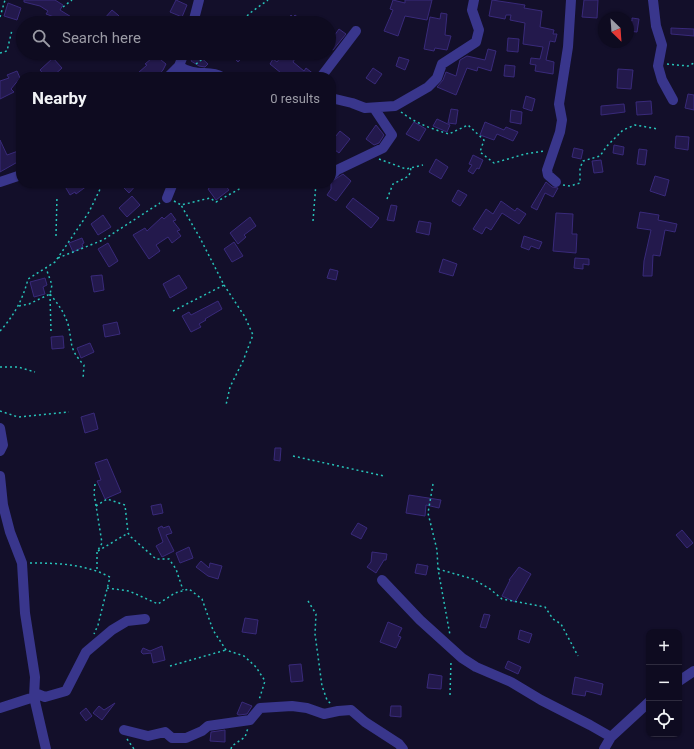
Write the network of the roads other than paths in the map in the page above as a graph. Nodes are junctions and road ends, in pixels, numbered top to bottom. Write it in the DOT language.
graph roads {
  1 [pos="199,0"];
  2 [pos="474,0"];
  3 [pos="571,0"];
  4 [pos="653,0"];
  5 [pos="194,16"];
  6 [pos="356,31"];
  7 [pos="336,57"];
  8 [pos="184,60"];
  9 [pos="334,60"];
  10 [pos="183,68"];
  11 [pos="176,72"];
  12 [pos="192,72"];
  13 [pos="325,72"];
  14 [pos="336,99"];
  15 [pos="672,100"];
  16 [pos="374,108"];
  17 [pos="336,170"];
  18 [pos="16,177"];
  19 [pos="0,182"];
  20 [pos="556,182"];
  21 [pos="171,188"];
  22 [pos="167,198"];
  23 [pos="0,428"];
  24 [pos="0,452"];
  25 [pos="0,476"];
  26 [pos="382,580"];
  27 [pos="145,619"];
  28 [pos="694,671"];
  29 [pos="682,679"];
  30 [pos="34,695"];
  31 [pos="646,705"];
  32 [pos="0,708"];
  33 [pos="124,730"];
  34 [pos="611,738"];
  35 [pos="46,749"];
  36 [pos="403,749"];
  37 [pos="604,749"];
  1 -- 5 [label="street"];
  2 -- 16 [label="street"];
  3 -- 20 [label="street"];
  4 -- 15 [label="street"];
  6 -- 7 [label="street"];
  8 -- 10 [label="street"];
  9 -- 13 [label="street"];
  10 -- 11 [label="street"];
  10 -- 12 [label="street"];
  14 -- 16 [label="street"];
  16 -- 17 [label="street"];
  18 -- 19 [label="street"];
  21 -- 22 [label="street"];
  23 -- 24 [label="street"];
  25 -- 30 [label="street"];
  26 -- 34 [label="street"];
  27 -- 30 [label="street"];
  28 -- 29 [label="street"];
  30 -- 32 [label="street"];
  30 -- 35 [label="street"];
  31 -- 34 [label="street"];
  33 -- 36 [label="street"];
  34 -- 37 [label="street"];
}
